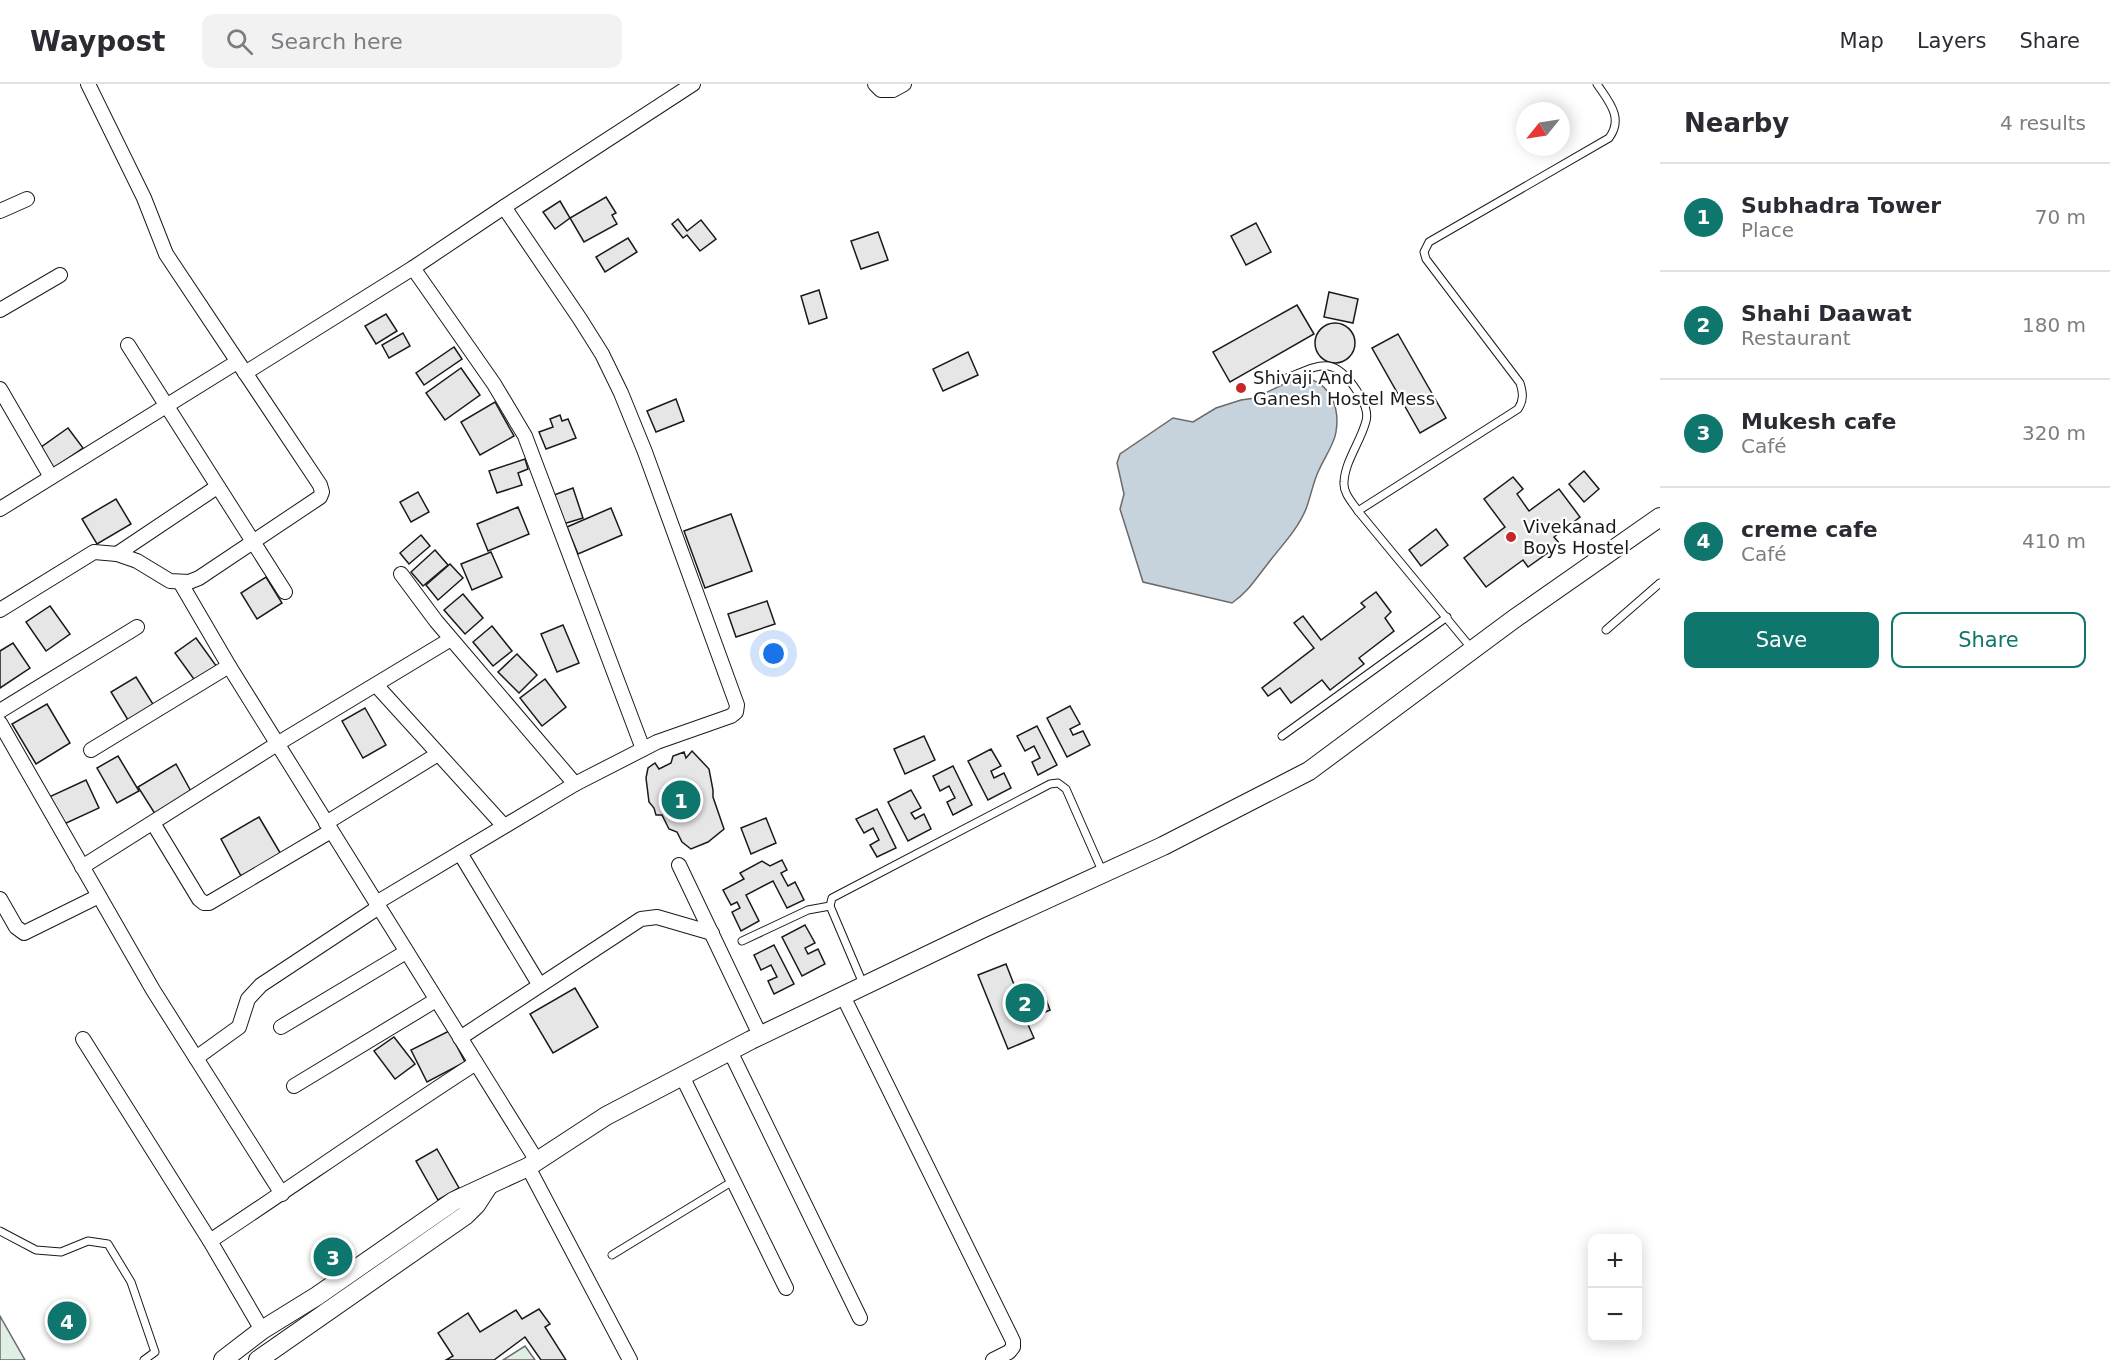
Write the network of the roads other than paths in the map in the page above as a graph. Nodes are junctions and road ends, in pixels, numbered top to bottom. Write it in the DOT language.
graph roads {
  1 [pos="87,84"];
  2 [pos="693,84"];
  3 [pos="875,84"];
  4 [pos="904,84"];
  5 [pos="1597,84"];
  6 [pos="27,199"];
  7 [pos="504,207"];
  8 [pos="0,211"];
  9 [pos="413,268"];
  10 [pos="60,275"];
  11 [pos="0,310"];
  12 [pos="128,345"];
  13 [pos="241,368"];
  14 [pos="1287,378"];
  15 [pos="0,388"];
  16 [pos="166,406"];
  17 [pos="51,477"];
  18 [pos="217,487"];
  19 [pos="0,509"];
  20 [pos="1358,511"];
  21 [pos="1660,517"];
  22 [pos="253,543"];
  23 [pos="117,554"];
  24 [pos="400,574"];
  25 [pos="180,582"];
  26 [pos="1660,583"];
  27 [pos="285,592"];
  28 [pos="0,610"];
  29 [pos="1447,617"];
  30 [pos="137,627"];
  31 [pos="1606,630"];
  32 [pos="451,639"];
  33 [pos="1472,650"];
  34 [pos="229,666"];
  35 [pos="376,685"];
  36 [pos="0,711"];
  37 [pos="0,723"];
  38 [pos="1282,736"];
  39 [pos="277,744"];
  40 [pos="643,748"];
  41 [pos="91,750"];
  42 [pos="438,754"];
  43 [pos="576,784"];
  44 [pos="153,823"];
  45 [pos="504,826"];
  46 [pos="329,827"];
  47 [pos="460,853"];
  48 [pos="679,865"];
  49 [pos="82,867"];
  50 [pos="1103,873"];
  51 [pos="99,896"];
  52 [pos="0,899"];
  53 [pos="377,905"];
  54 [pos="830,906"];
  55 [pos="712,933"];
  56 [pos="742,941"];
  57 [pos="406,952"];
  58 [pos="539,984"];
  59 [pos="864,986"];
  60 [pos="843,996"];
  61 [pos="436,1000"];
  62 [pos="281,1027"];
  63 [pos="760,1035"];
  64 [pos="460,1038"];
  65 [pos="83,1039"];
  66 [pos="730,1051"];
  67 [pos="196,1058"];
  68 [pos="476,1063"];
  69 [pos="682,1076"];
  70 [pos="294,1086"];
  71 [pos="532,1164"];
  72 [pos="734,1181"];
  73 [pos="489,1185"];
  74 [pos="282,1194"];
  75 [pos="0,1231"];
  76 [pos="210,1240"];
  77 [pos="612,1255"];
  78 [pos="786,1288"];
  79 [pos="860,1318"];
  80 [pos="262,1330"];
  81 [pos="144,1360"];
  82 [pos="223,1360"];
  83 [pos="258,1360"];
  84 [pos="630,1360"];
  85 [pos="993,1360"];
  1 -- 13 [label="street"];
  2 -- 7 [label="street"];
  3 -- 4 [label="street"];
  5 -- 20 [label="lane"];
  6 -- 8 [label="street"];
  7 -- 9 [label="street"];
  7 -- 40 [label="street"];
  9 -- 13 [label="street"];
  9 -- 40 [label="street"];
  10 -- 11 [label="street"];
  12 -- 16 [label="street"];
  13 -- 16 [label="street"];
  13 -- 22 [label="street"];
  14 -- 20 [label="lane"];
  15 -- 17 [label="street"];
  16 -- 17 [label="street"];
  16 -- 18 [label="street"];
  17 -- 19 [label="street"];
  18 -- 22 [label="street"];
  18 -- 23 [label="street"];
  20 -- 29 [label="lane"];
  21 -- 33 [label="street"];
  22 -- 25 [label="street"];
  22 -- 27 [label="street"];
  23 -- 25 [label="street"];
  23 -- 28 [label="street"];
  24 -- 32 [label="street"];
  25 -- 34 [label="street"];
  26 -- 31 [label="lane"];
  29 -- 33 [label="lane"];
  29 -- 38 [label="lane"];
  30 -- 36 [label="street"];
  32 -- 35 [label="street"];
  32 -- 43 [label="street"];
  33 -- 50 [label="street"];
  34 -- 39 [label="street"];
  34 -- 41 [label="street"];
  35 -- 39 [label="street"];
  35 -- 42 [label="street"];
  37 -- 49 [label="street"];
  39 -- 44 [label="street"];
  39 -- 46 [label="street"];
  40 -- 43 [label="street"];
  42 -- 45 [label="street"];
  42 -- 46 [label="street"];
  43 -- 45 [label="street"];
  44 -- 46 [label="street"];
  44 -- 49 [label="street"];
  45 -- 47 [label="street"];
  46 -- 53 [label="street"];
  47 -- 53 [label="street"];
  47 -- 58 [label="street"];
  48 -- 55 [label="street"];
  49 -- 51 [label="street"];
  50 -- 54 [label="lane"];
  50 -- 59 [label="street"];
  51 -- 52 [label="street"];
  51 -- 67 [label="street"];
  53 -- 57 [label="street"];
  53 -- 67 [label="street"];
  54 -- 56 [label="lane"];
  54 -- 59 [label="lane"];
  55 -- 58 [label="street"];
  55 -- 63 [label="street"];
  57 -- 61 [label="street"];
  57 -- 62 [label="street"];
  58 -- 64 [label="street"];
  59 -- 60 [label="street"];
  60 -- 63 [label="street"];
  60 -- 85 [label="street"];
  61 -- 64 [label="street"];
  61 -- 70 [label="street"];
  63 -- 66 [label="street"];
  64 -- 68 [label="street"];
  65 -- 76 [label="street"];
  66 -- 69 [label="street"];
  66 -- 79 [label="street"];
  67 -- 74 [label="street"];
  68 -- 71 [label="street"];
  68 -- 74 [label="street"];
  69 -- 71 [label="street"];
  69 -- 72 [label="street"];
  71 -- 73 [label="street"];
  71 -- 84 [label="street"];
  72 -- 77 [label="lane"];
  72 -- 78 [label="street"];
  73 -- 80 [label="street"];
  73 -- 83 [label="street"];
  74 -- 76 [label="street"];
  75 -- 81 [label="lane"];
  76 -- 80 [label="street"];
  80 -- 82 [label="street"];
}
